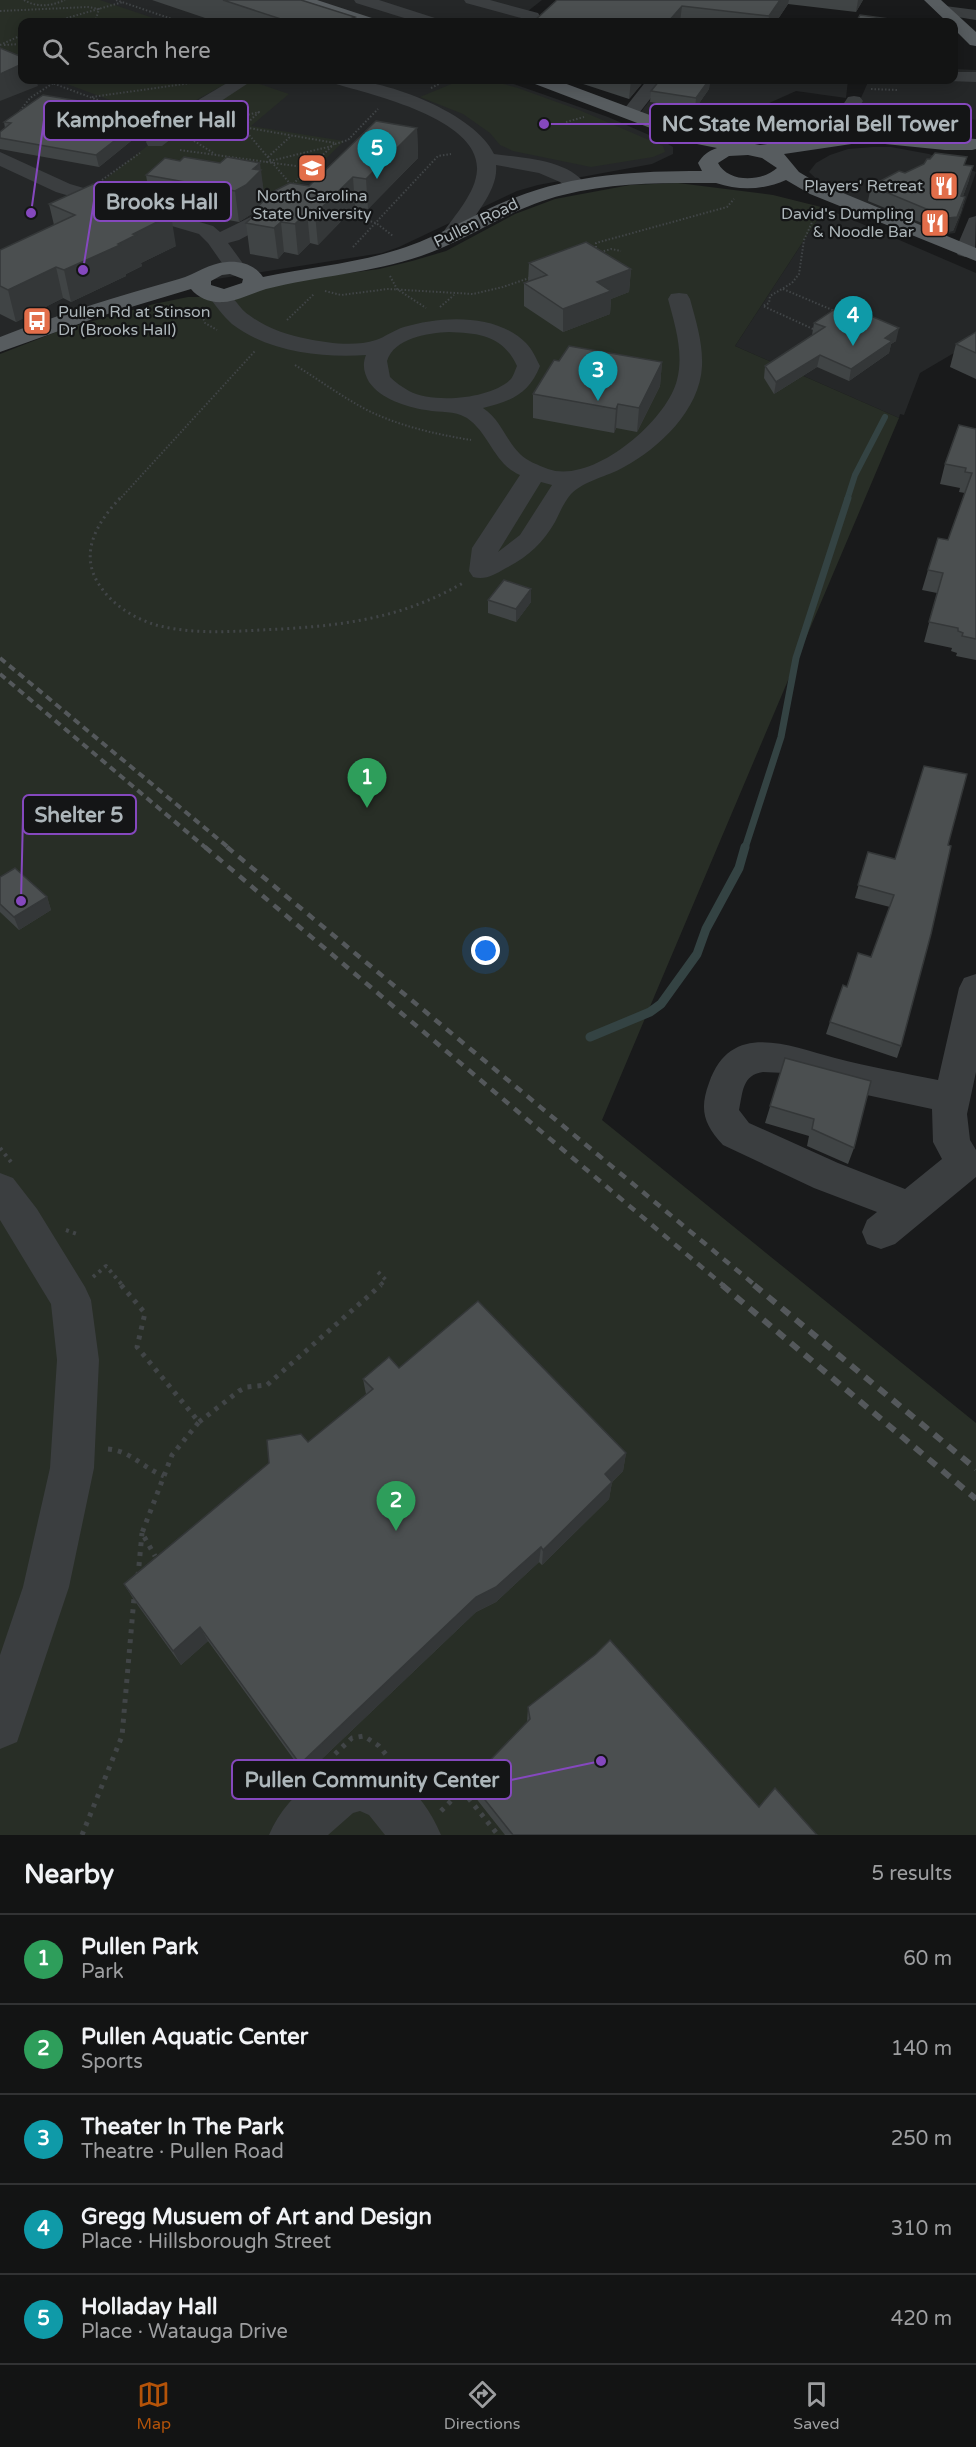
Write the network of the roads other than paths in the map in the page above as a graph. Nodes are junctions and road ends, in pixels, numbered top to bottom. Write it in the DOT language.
graph roads {
  1 [pos="281,0"];
  2 [pos="305,0"];
  3 [pos="362,0"];
  4 [pos="472,0"];
  5 [pos="937,3"];
  6 [pos="501,9"];
  7 [pos="976,15"];
  8 [pos="532,16"];
  9 [pos="336,18"];
  10 [pos="357,18"];
  11 [pos="419,18"];
  12 [pos="491,18"];
  13 [pos="952,18"];
  14 [pos="958,23"];
  15 [pos="976,41"];
  16 [pos="958,77"];
  17 [pos="976,77"];
  18 [pos="237,84"];
  19 [pos="354,84"];
  20 [pos="540,84"];
  21 [pos="542,84"];
  22 [pos="653,84"];
  23 [pos="854,101"];
  24 [pos="408,102"];
  25 [pos="385,110"];
  26 [pos="630,113"];
  27 [pos="663,136"];
  28 [pos="831,141"];
  29 [pos="153,144"];
  30 [pos="755,150"];
  31 [pos="972,152"];
  32 [pos="0,156"];
  33 [pos="487,158"];
  34 [pos="683,159"];
  35 [pos="715,164"];
  36 [pos="786,168"];
  37 [pos="33,169"];
  38 [pos="645,177"];
  39 [pos="0,183"];
  40 [pos="585,184"];
  41 [pos="296,189"];
  42 [pos="785,194"];
  43 [pos="174,222"];
  44 [pos="976,222"];
  45 [pos="452,234"];
  46 [pos="216,238"];
  47 [pos="972,257"];
  48 [pos="246,279"];
  49 [pos="208,291"];
  50 [pos="679,299"];
  51 [pos="260,339"];
  52 [pos="0,345"];
  53 [pos="385,345"];
  54 [pos="337,350"];
  55 [pos="374,367"];
  56 [pos="498,397"];
  57 [pos="462,406"];
  58 [pos="484,434"];
  59 [pos="535,472"];
  60 [pos="577,478"];
  61 [pos="976,988"];
  62 [pos="952,1098"];
  63 [pos="970,1162"];
  64 [pos="0,1190"];
  65 [pos="909,1209"];
  66 [pos="880,1233"];
  67 [pos="0,1725"];
  68 [pos="294,1835"];
  69 [pos="416,1835"];
  1 -- 9 [label="main road"];
  2 -- 10 [label="main road"];
  3 -- 11 [label="street"];
  4 -- 6 [label="street"];
  5 -- 7 [label="street"];
  5 -- 13 [label="main road"];
  6 -- 8 [label="street"];
  6 -- 12 [label="street"];
  14 -- 15 [label="main road"];
  16 -- 17 [label="street"];
  18 -- 29 [label="street"];
  19 -- 24 [label="street"];
  20 -- 27 [label="main road"];
  21 -- 26 [label="main road"];
  22 -- 26 [label="street"];
  23 -- 28 [label="street"];
  24 -- 25 [label="street"];
  24 -- 33 [label="street"];
  26 -- 35 [label="main road"];
  27 -- 34 [label="main road"];
  27 -- 35 [label="main road"];
  28 -- 30 [label="main road"];
  28 -- 31 [label="main road"];
  28 -- 35 [label="main road"];
  30 -- 35 [label="main road"];
  30 -- 36 [label="main road"];
  31 -- 36 [label="main road"];
  32 -- 37 [label="street"];
  33 -- 40 [label="street"];
  33 -- 45 [label="street"];
  34 -- 35 [label="main road, Pullen Road"];
  34 -- 40 [label="main road, Pullen Road"];
  35 -- 36 [label="main road"];
  35 -- 38 [label="main road, Pullen Road"];
  35 -- 42 [label="main road"];
  36 -- 47 [label="main road"];
  37 -- 39 [label="street"];
  37 -- 43 [label="street"];
  38 -- 40 [label="main road, Pullen Road"];
  38 -- 42 [label="main road"];
  40 -- 45 [label="main road, Pullen Road"];
  41 -- 46 [label="street"];
  42 -- 47 [label="main road"];
  43 -- 46 [label="street"];
  43 -- 49 [label="street"];
  44 -- 47 [label="street"];
  45 -- 48 [label="main road, Pullen Road"];
  46 -- 48 [label="street"];
  48 -- 49 [label="main road, Pullen Road"];
  48 -- 51 [label="street"];
  49 -- 51 [label="street"];
  49 -- 52 [label="main road"];
  50 -- 60 [label="street"];
  51 -- 54 [label="street"];
  53 -- 54 [label="street"];
  53 -- 55 [label="street"];
  53 -- 56 [label="street"];
  54 -- 55 [label="street"];
  55 -- 57 [label="street"];
  56 -- 57 [label="street"];
  56 -- 58 [label="street"];
  57 -- 58 [label="street"];
  58 -- 59 [label="street"];
  59 -- 60 [label="street"];
  59 -- 60 [label="street"];
  61 -- 62 [label="street"];
  62 -- 63 [label="street"];
  62 -- 65 [label="street"];
  63 -- 65 [label="street"];
  64 -- 67 [label="street"];
  65 -- 66 [label="street"];
  68 -- 69 [label="street"];
}
